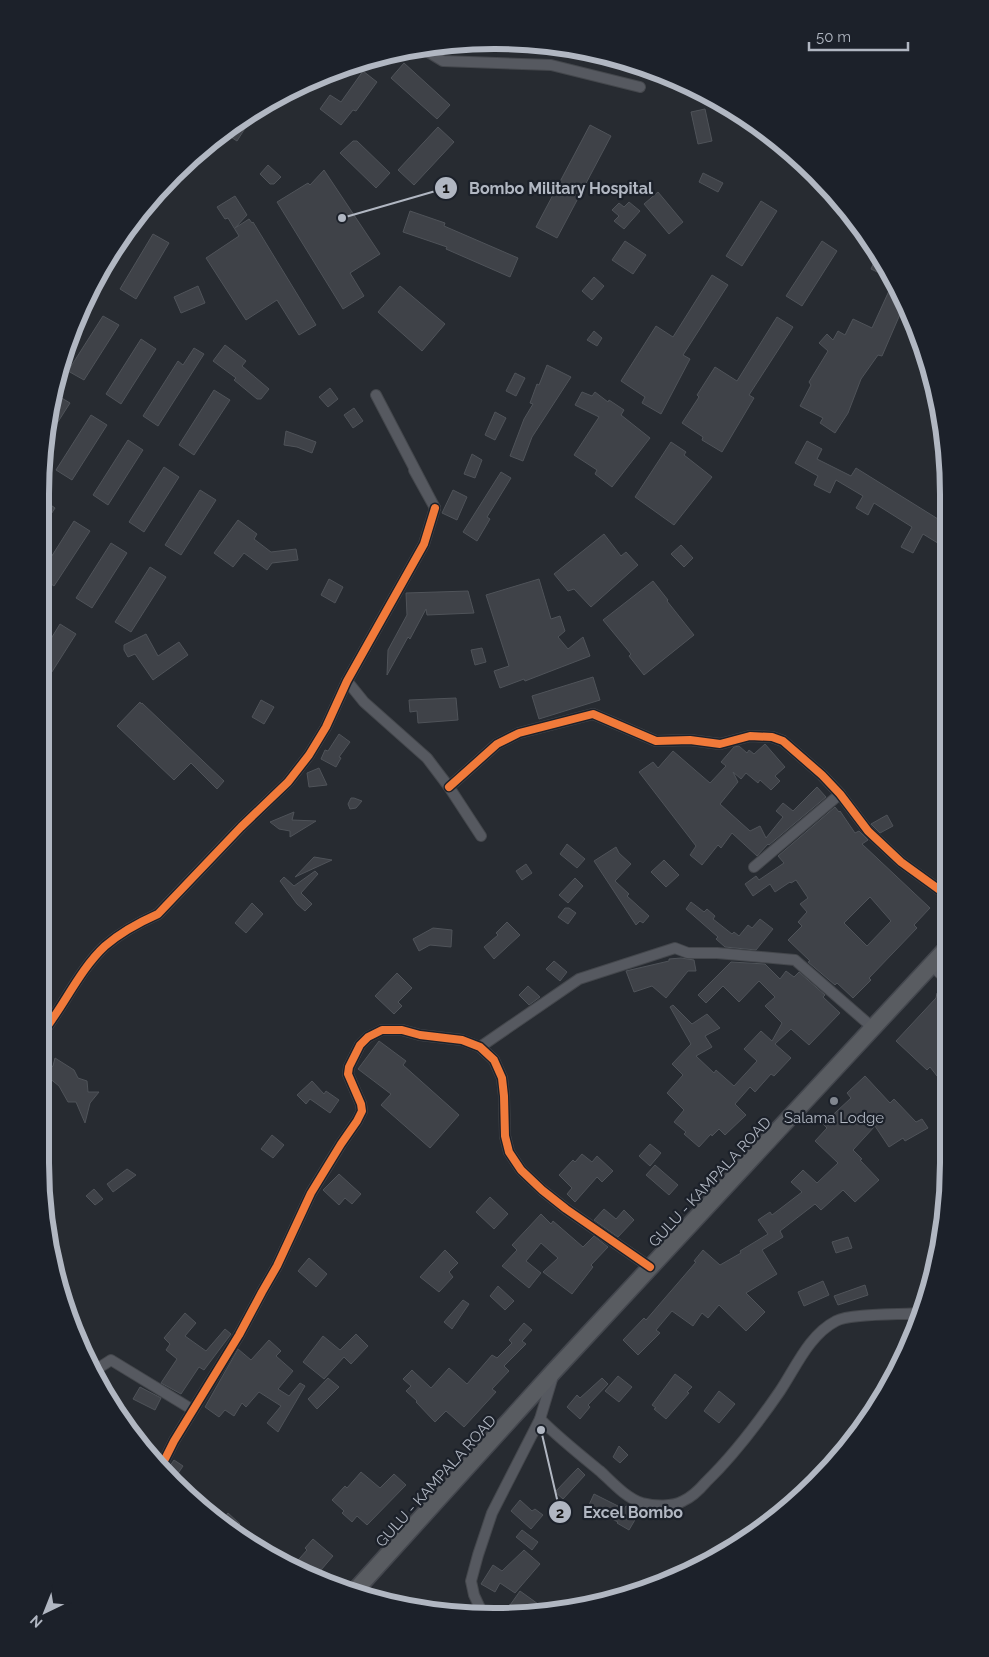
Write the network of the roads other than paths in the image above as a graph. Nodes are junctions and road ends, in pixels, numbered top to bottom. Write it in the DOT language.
graph roads {
  1 [pos="431,54"];
  2 [pos="640,86"];
  3 [pos="376,395"];
  4 [pos="414,470"];
  5 [pos="435,508"];
  6 [pos="347,682"];
  7 [pos="449,787"];
  8 [pos="840,794"];
  9 [pos="481,836"];
  10 [pos="754,867"];
  11 [pos="940,890"];
  12 [pos="940,955"];
  13 [pos="931,965"];
  14 [pos="940,973"];
  15 [pos="49,1025"];
  16 [pos="872,1027"];
  17 [pos="480,1047"];
  18 [pos="650,1268"];
  19 [pos="914,1313"];
  20 [pos="99,1368"];
  21 [pos="554,1371"];
  22 [pos="193,1410"];
  23 [pos="540,1419"];
  24 [pos="164,1461"];
  25 [pos="358,1587"];
  26 [pos="480,1608"];
  1 -- 2 [label="street"];
  3 -- 5 [label="street"];
  4 -- 5 [label="street"];
  5 -- 6 [label="street"];
  6 -- 7 [label="street"];
  6 -- 15 [label="street"];
  7 -- 8 [label="street"];
  7 -- 9 [label="street"];
  8 -- 10 [label="street"];
  8 -- 11 [label="street"];
  12 -- 13 [label="main road, GULU - KAMPALA ROAD"];
  13 -- 14 [label="street"];
  13 -- 16 [label="main road, GULU - KAMPALA ROAD"];
  16 -- 17 [label="street"];
  16 -- 18 [label="main road, GULU - KAMPALA ROAD"];
  17 -- 18 [label="street"];
  17 -- 22 [label="street"];
  18 -- 21 [label="main road, GULU - KAMPALA ROAD"];
  19 -- 23 [label="street"];
  20 -- 22 [label="street"];
  21 -- 23 [label="street"];
  21 -- 25 [label="main road, GULU - KAMPALA ROAD"];
  22 -- 24 [label="street"];
  23 -- 26 [label="street"];
}
